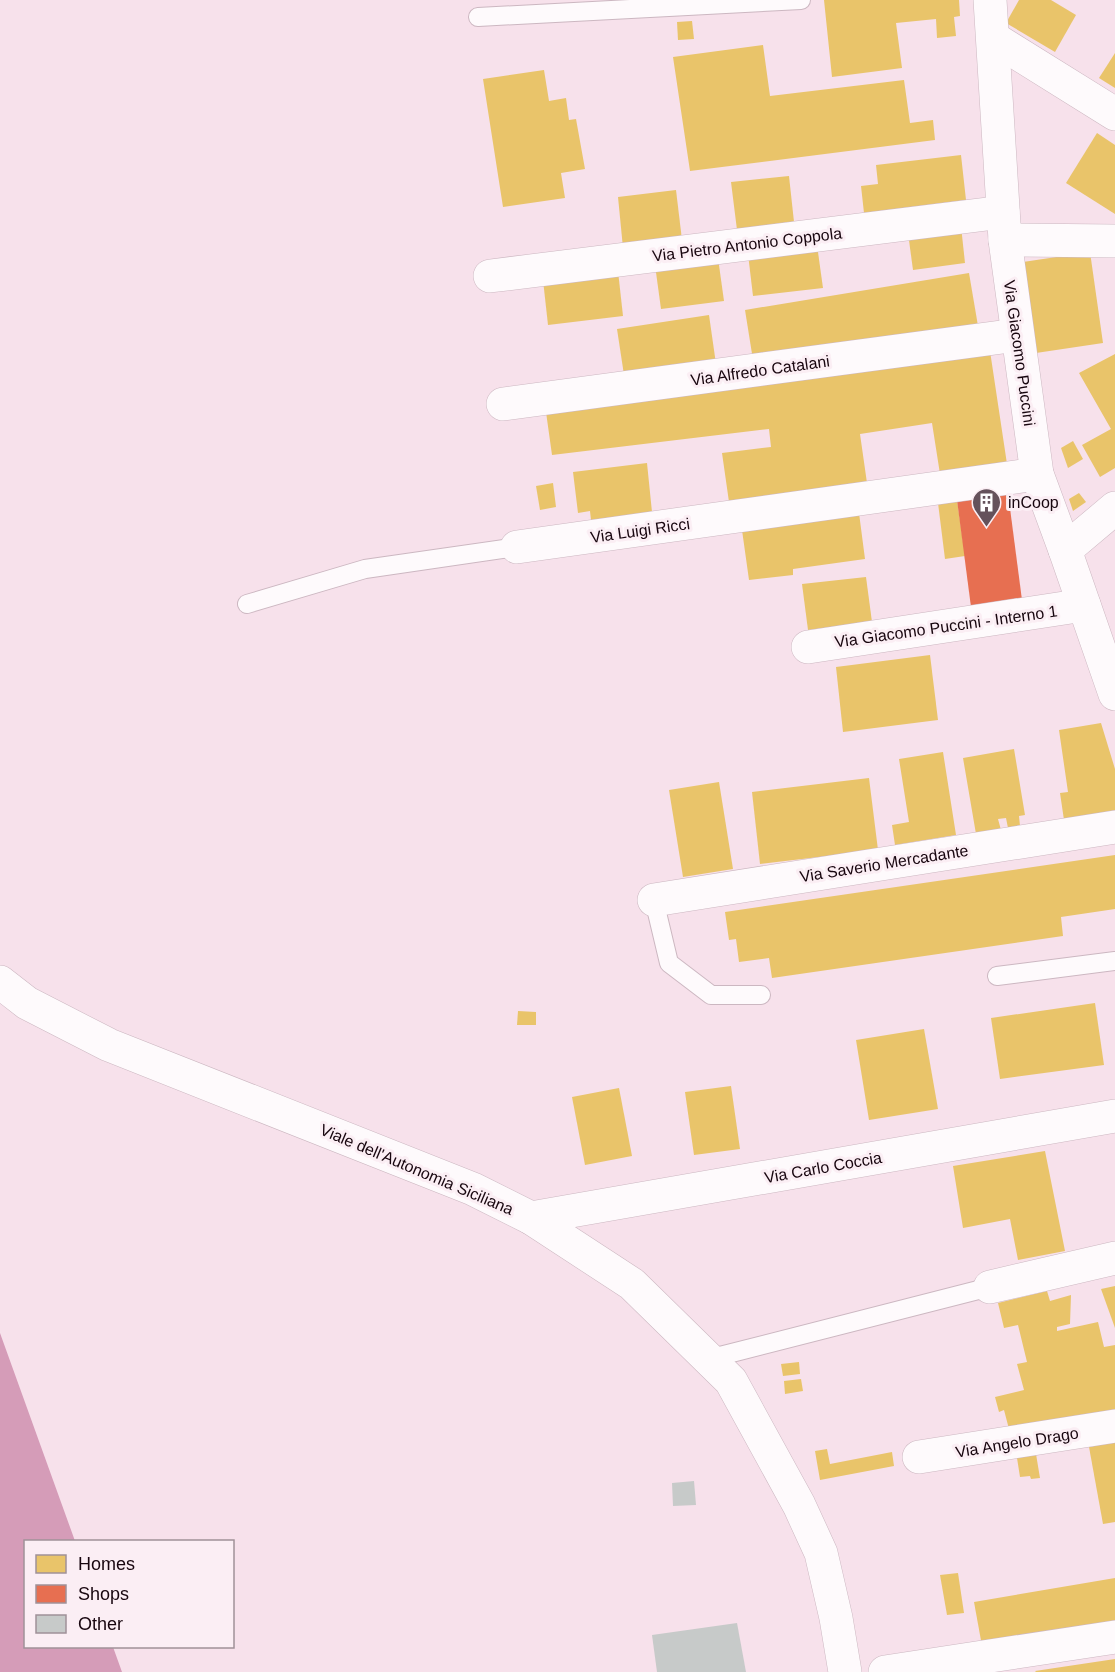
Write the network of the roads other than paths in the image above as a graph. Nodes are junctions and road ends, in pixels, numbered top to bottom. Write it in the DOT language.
graph roads {
  1 [pos="801,0"];
  2 [pos="990,0"];
  3 [pos="478,17"];
  4 [pos="993,38"];
  5 [pos="1115,114"];
  6 [pos="1004,226"];
  7 [pos="1115,241"];
  8 [pos="490,276"];
  9 [pos="1016,335"];
  10 [pos="503,404"];
  11 [pos="1037,474"];
  12 [pos="1115,508"];
  13 [pos="517,547"];
  14 [pos="1065,550"];
  15 [pos="247,604"];
  16 [pos="1084,605"];
  17 [pos="808,647"];
  18 [pos="1115,694"];
  19 [pos="1115,827"];
  20 [pos="654,900"];
  21 [pos="1115,961"];
  22 [pos="997,976"];
  23 [pos="0,982"];
  24 [pos="761,995"];
  25 [pos="1115,1116"];
  26 [pos="531,1218"];
  27 [pos="1115,1258"];
  28 [pos="990,1287"];
  29 [pos="708,1359"];
  30 [pos="1115,1426"];
  31 [pos="919,1457"];
  32 [pos="1115,1637"];
  33 [pos="845,1672"];
  34 [pos="885,1672"];
  1 -- 3 [label="lane"];
  2 -- 4 [label="street, Via Giacomo Puccini"];
  4 -- 5 [label="street"];
  4 -- 6 [label="street, Via Giacomo Puccini"];
  6 -- 7 [label="street, Via Pietro Antonio Coppola"];
  6 -- 8 [label="street, Via Pietro Antonio Coppola"];
  6 -- 9 [label="street, Via Giacomo Puccini"];
  9 -- 10 [label="street, Via Alfredo Catalani"];
  9 -- 11 [label="street, Via Giacomo Puccini"];
  11 -- 13 [label="street, Via Luigi Ricci"];
  11 -- 14 [label="street, Via Giacomo Puccini"];
  12 -- 14 [label="street"];
  13 -- 15 [label="lane, Via Luigi Ricci"];
  14 -- 16 [label="street, Via Giacomo Puccini"];
  16 -- 17 [label="street, Via Giacomo Puccini - Interno 1"];
  16 -- 18 [label="street, Via Giacomo Puccini"];
  19 -- 20 [label="street, Via Saverio Mercadante"];
  20 -- 24 [label="lane"];
  21 -- 22 [label="lane"];
  23 -- 26 [label="street, Viale dell'Autonomia Siciliana"];
  25 -- 26 [label="street, Via Carlo Coccia"];
  26 -- 29 [label="street, Viale dell'Autonomia Siciliana"];
  27 -- 28 [label="street"];
  28 -- 29 [label="lane"];
  29 -- 33 [label="street, Viale dell'Autonomia Siciliana"];
  30 -- 31 [label="street, Via Angelo Drago"];
  32 -- 34 [label="street"];
}
